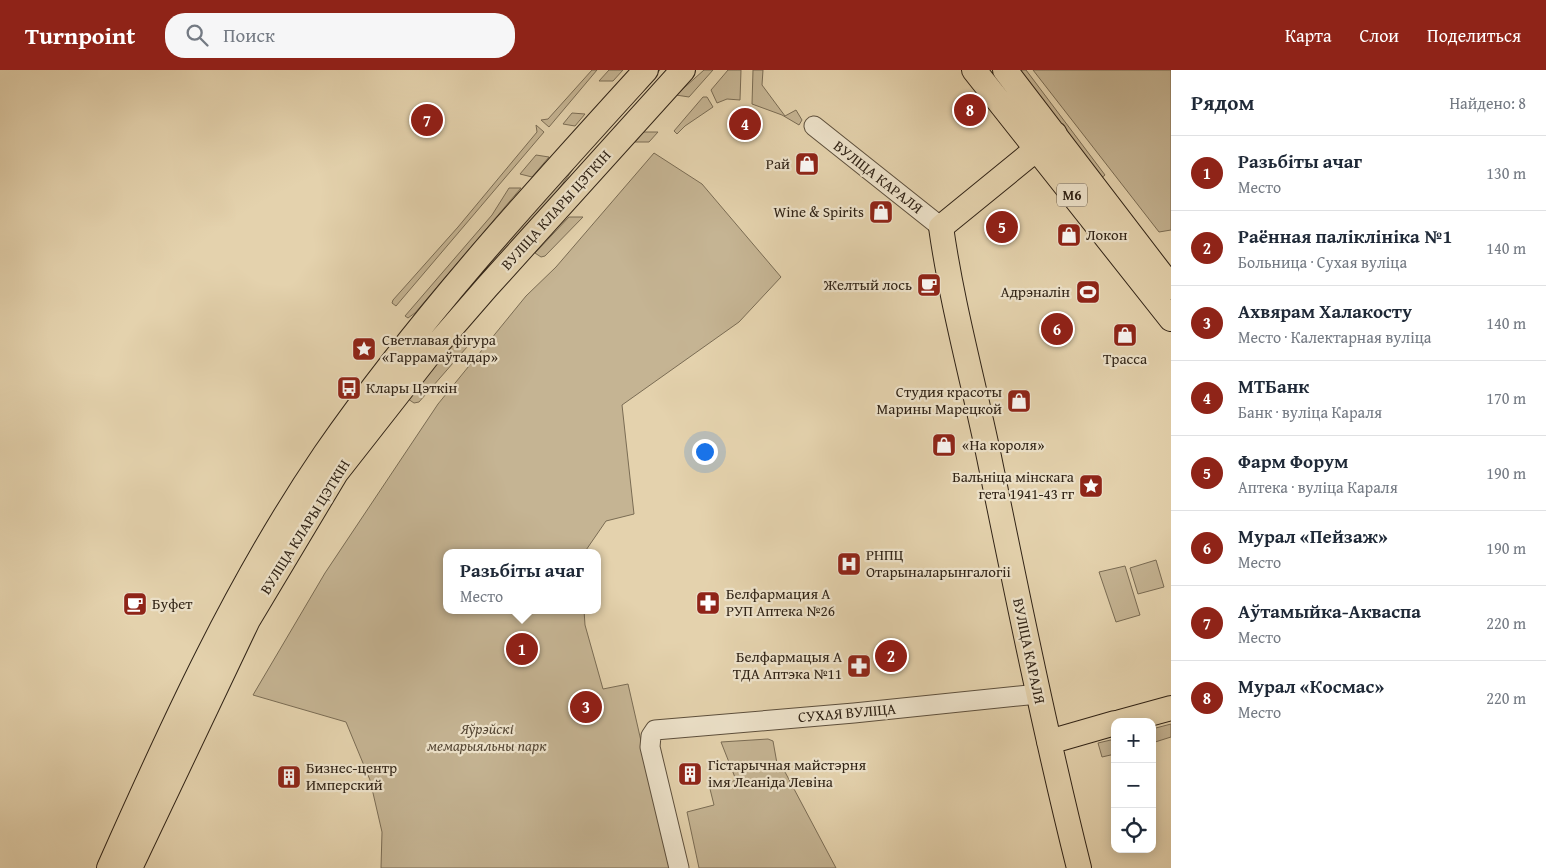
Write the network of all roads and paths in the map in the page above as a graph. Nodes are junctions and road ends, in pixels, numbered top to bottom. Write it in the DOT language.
graph roads {
  1 [pos="646,70"];
  2 [pos="683,70"];
  3 [pos="974,70"];
  4 [pos="1005,70"];
  5 [pos="814,126"];
  6 [pos="1055,134"];
  7 [pos="1036,150"];
  8 [pos="941,227"];
  9 [pos="1171,287"];
  10 [pos="1171,319"];
  11 [pos="1038,694"];
  12 [pos="1171,708"];
  13 [pos="1135,718"];
  14 [pos="1111,724"];
  15 [pos="1049,742"];
  16 [pos="109,868"];
  17 [pos="130,868"];
  18 [pos="679,868"];
  19 [pos="1079,868"];
  1 -- 16 [label="main road, ВУЛІЦА КЛАРЫ ЦЭТКІН"];
  2 -- 17 [label="main road, ВУЛІЦА КЛАРЫ ЦЭТКІН"];
  3 -- 7 [label="main road, М6"];
  4 -- 6 [label="main road, М6"];
  5 -- 8 [label="street, ВУЛІЦА КАРАЛЯ"];
  6 -- 7 [label="main road"];
  6 -- 9 [label="main road, М6"];
  7 -- 8 [label="main road"];
  7 -- 10 [label="main road, М6"];
  8 -- 11 [label="main road, ВУЛІЦА КАРАЛЯ"];
  11 -- 15 [label="main road, ВУЛІЦА КАРАЛЯ"];
  11 -- 18 [label="street, СУХАЯ ВУЛІЦА"];
  12 -- 13 [label="main road"];
  14 -- 15 [label="main road"];
  15 -- 19 [label="main road, ВУЛІЦА КАРАЛЯ"];
}
